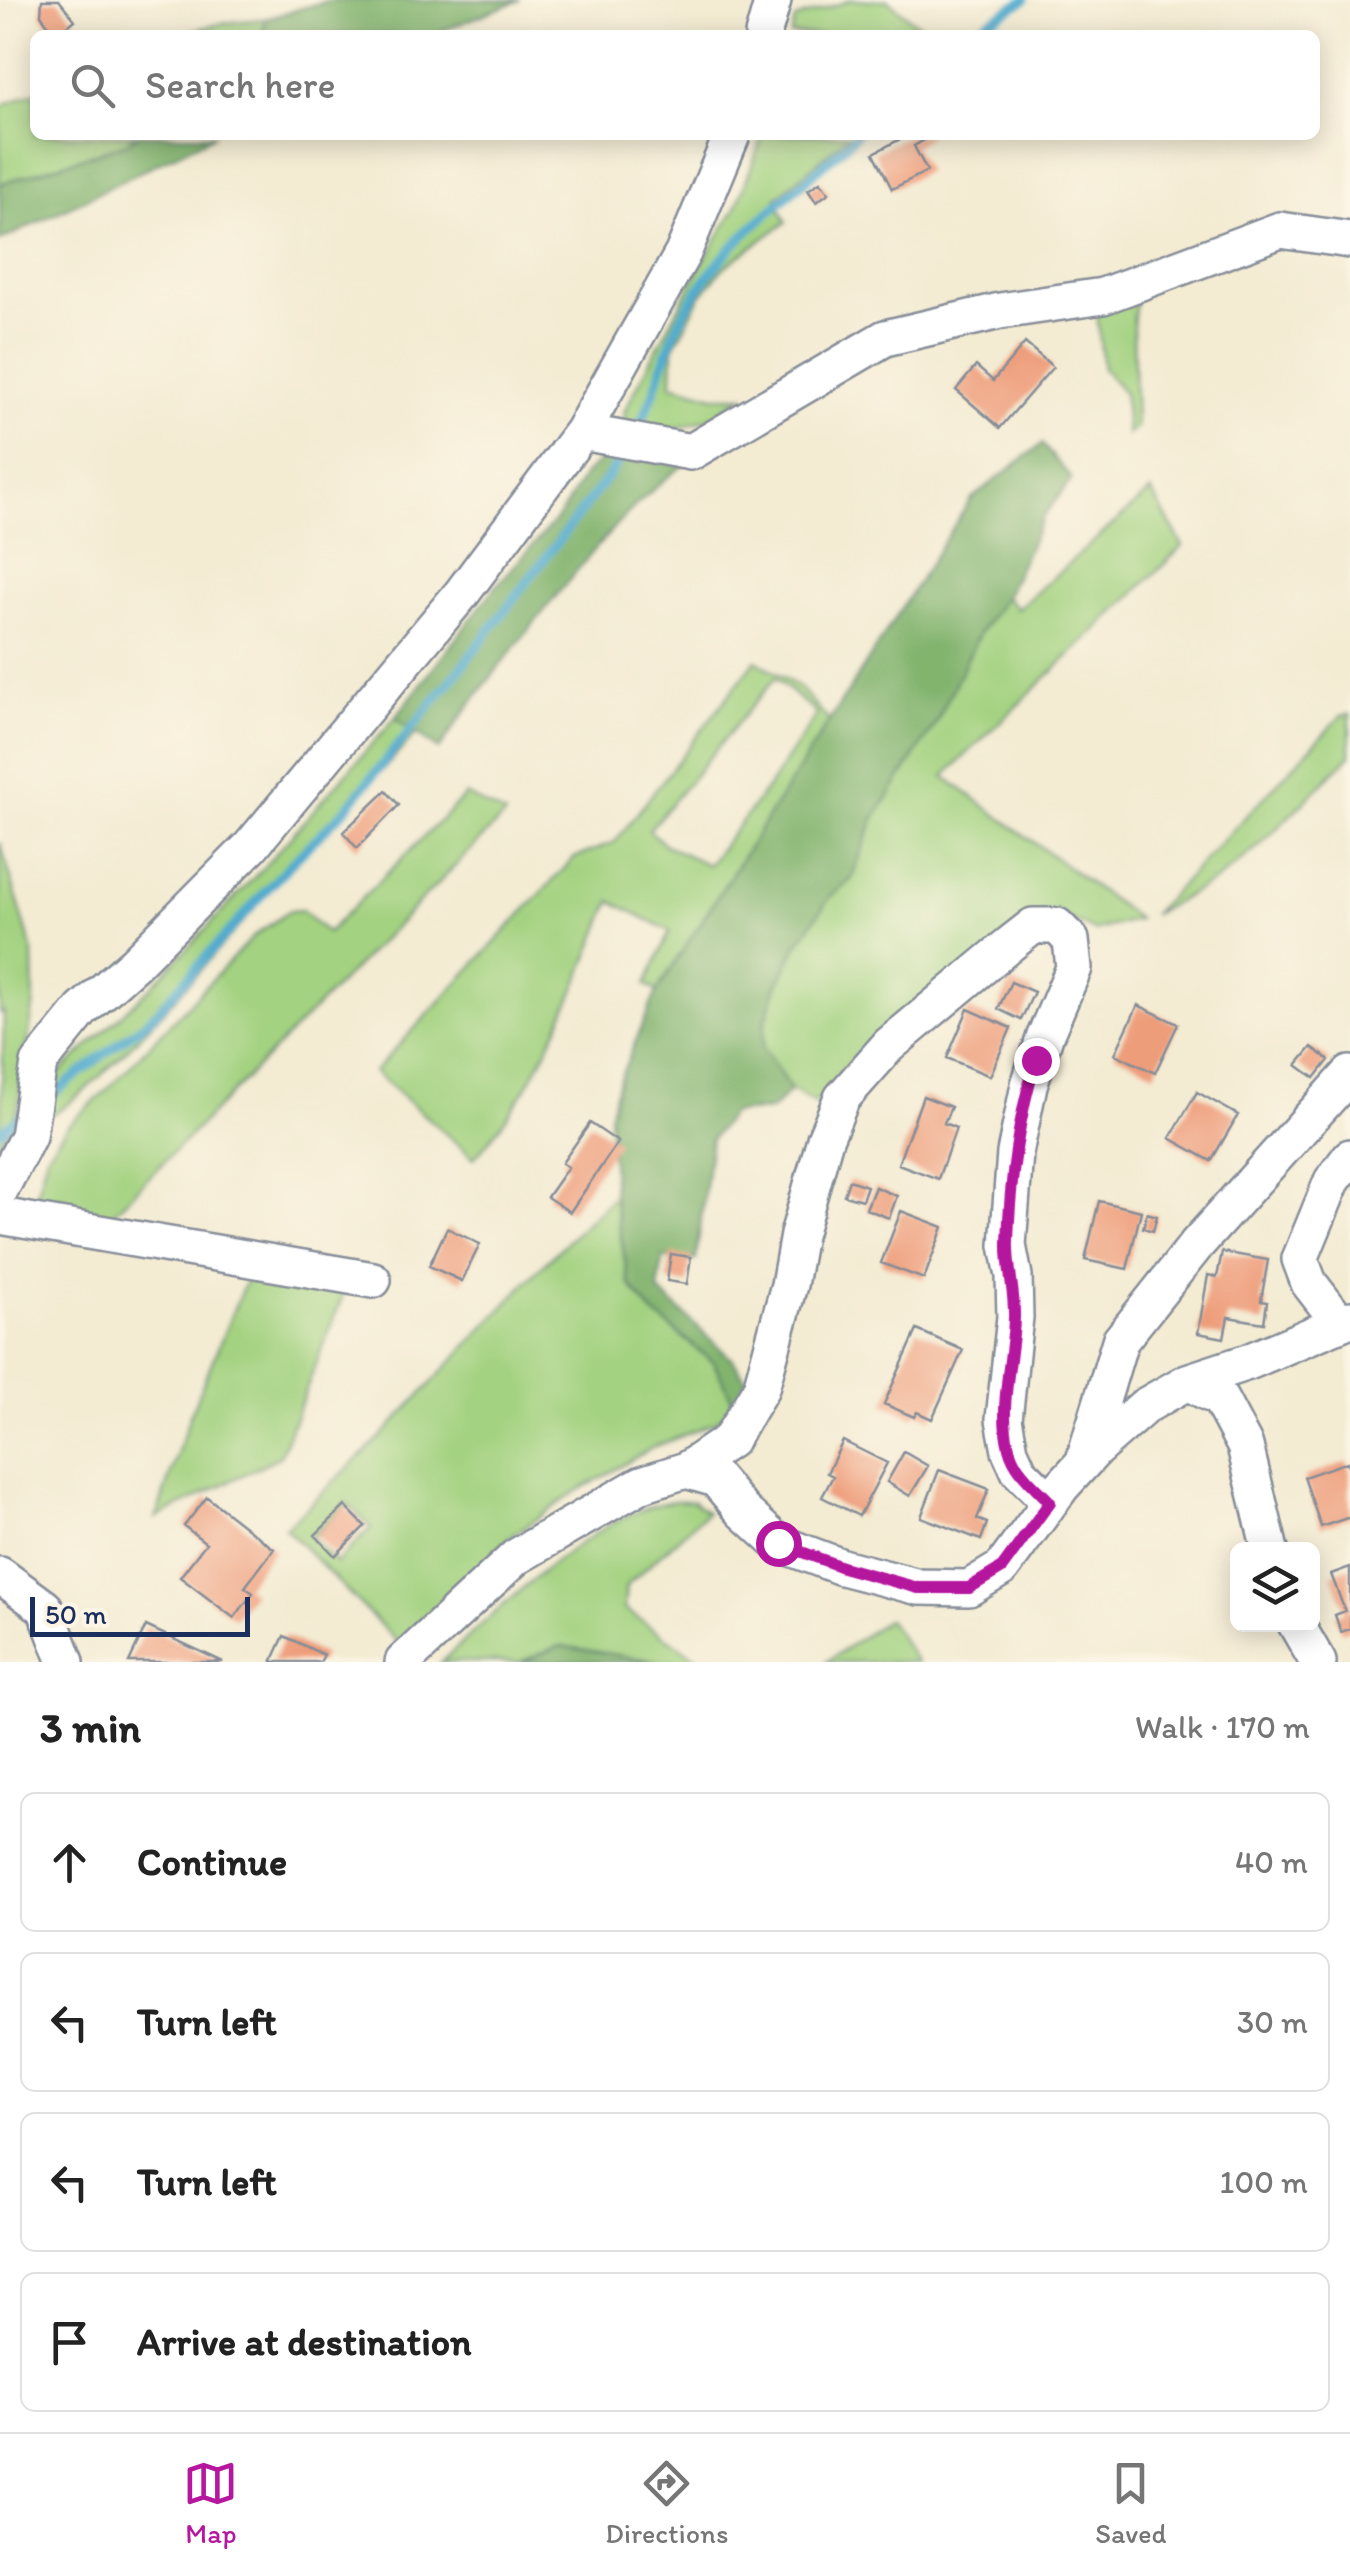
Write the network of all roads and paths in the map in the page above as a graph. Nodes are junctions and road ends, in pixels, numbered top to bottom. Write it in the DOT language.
graph roads {
  1 [pos="772,0"];
  2 [pos="764,30"];
  3 [pos="730,140"];
  4 [pos="1350,240"];
  5 [pos="582,432"];
  6 [pos="1350,1074"];
  7 [pos="1350,1156"];
  8 [pos="0,1190"];
  9 [pos="0,1216"];
  10 [pos="373,1280"];
  11 [pos="1345,1321"];
  12 [pos="1187,1382"];
  13 [pos="1083,1463"];
  14 [pos="686,1470"];
  15 [pos="1050,1502"];
  16 [pos="1268,1542"];
  17 [pos="0,1575"];
  18 [pos="1301,1632"];
  19 [pos="66,1662"];
  20 [pos="403,1662"];
  21 [pos="1318,1662"];
  1 -- 2 [label="street"];
  3 -- 5 [label="street"];
  4 -- 5 [label="street"];
  5 -- 8 [label="street"];
  6 -- 13 [label="street"];
  7 -- 11 [label="street"];
  9 -- 10 [label="street"];
  11 -- 12 [label="street"];
  12 -- 13 [label="street"];
  12 -- 16 [label="street"];
  13 -- 15 [label="street"];
  14 -- 15 [label="street"];
  14 -- 15 [label="street"];
  14 -- 20 [label="street"];
  17 -- 19 [label="street"];
  18 -- 21 [label="street"];
}
